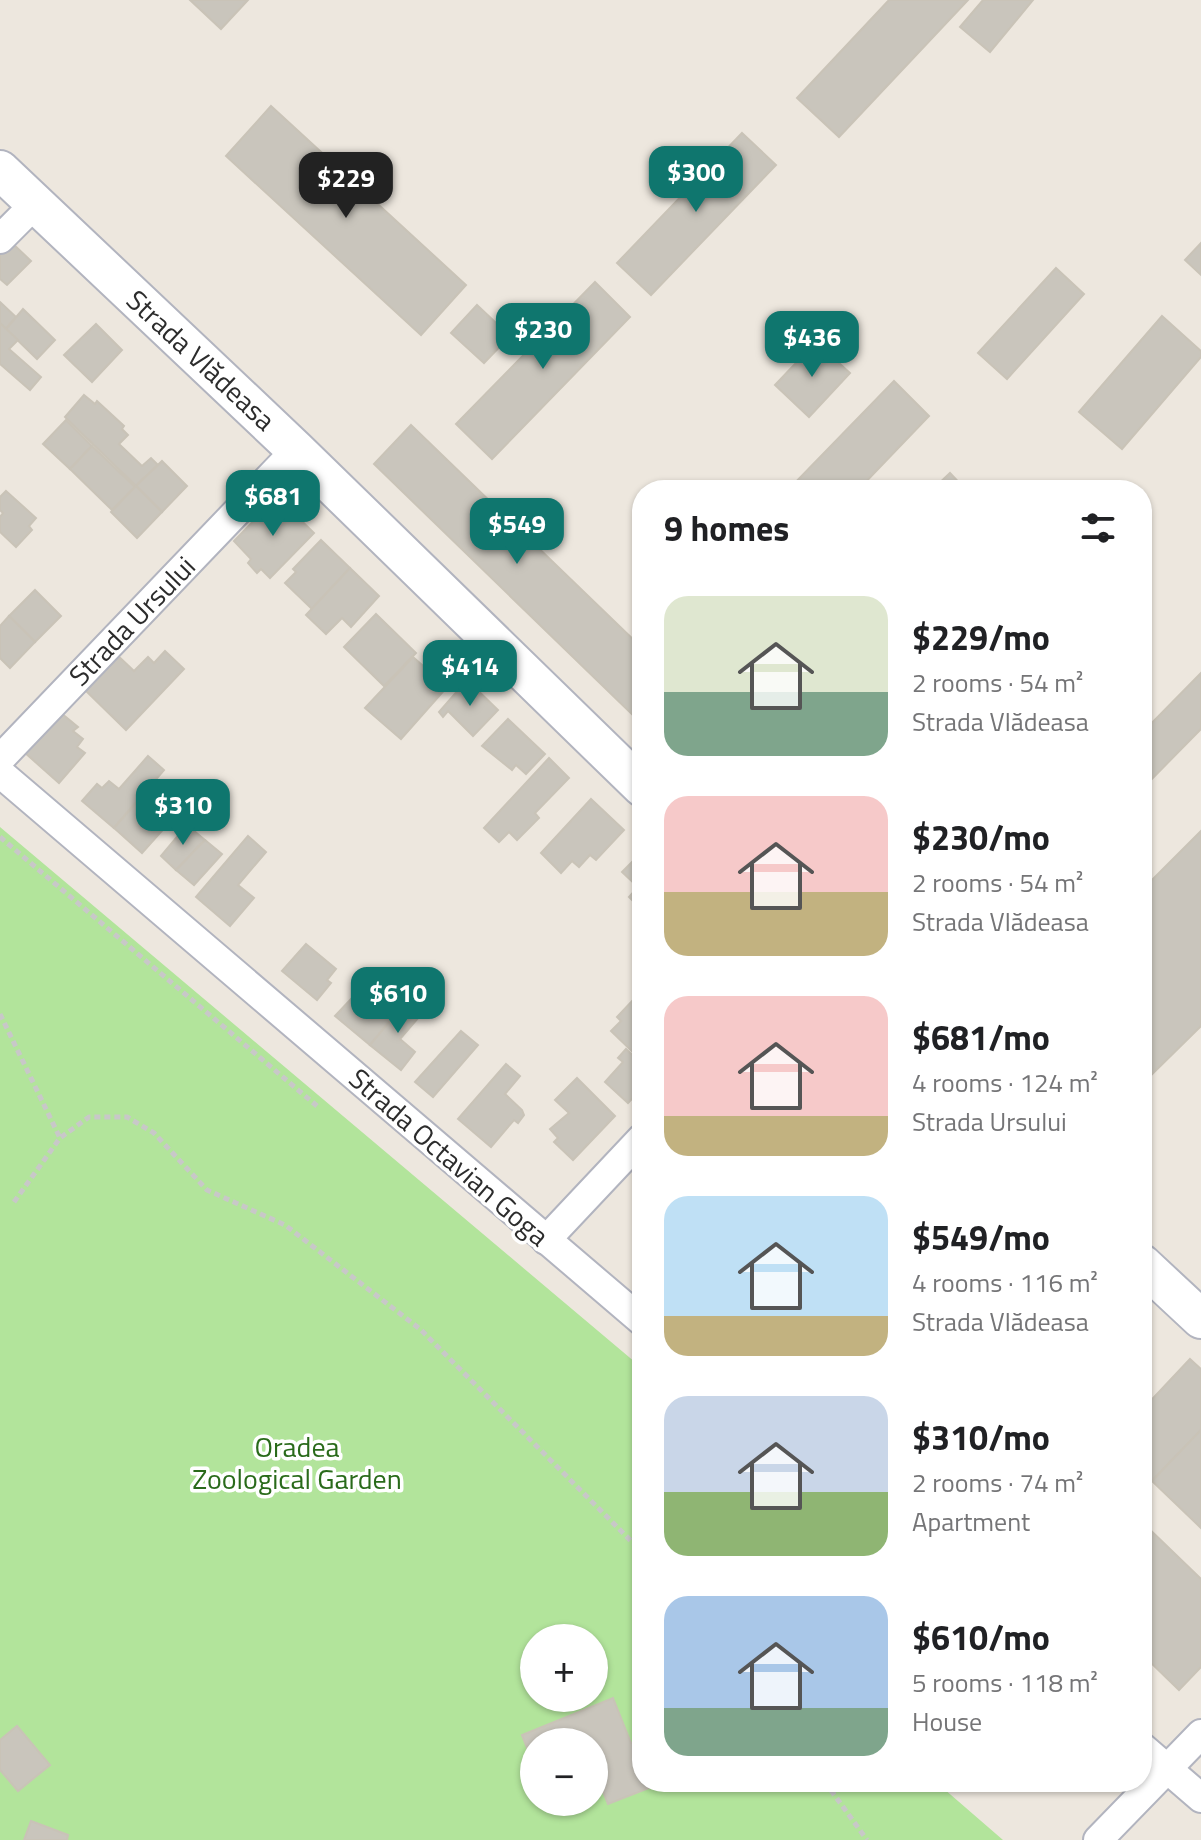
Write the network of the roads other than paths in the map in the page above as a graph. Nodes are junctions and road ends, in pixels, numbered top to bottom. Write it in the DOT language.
graph roads {
  1 [pos="0,170"];
  2 [pos="35,204"];
  3 [pos="0,239"];
  4 [pos="296,450"];
  5 [pos="0,759"];
  6 [pos="0,773"];
  7 [pos="632,777"];
  8 [pos="632,1149"];
  9 [pos="546,1240"];
  10 [pos="1152,1273"];
  11 [pos="632,1313"];
  12 [pos="1201,1319"];
  13 [pos="1201,1734"];
  14 [pos="1152,1756"];
  15 [pos="1167,1769"];
  16 [pos="1152,1784"];
  17 [pos="1145,1792"];
  18 [pos="1201,1798"];
  19 [pos="1098,1840"];
  1 -- 2 [label="street, Strada Vlădeasa"];
  2 -- 3 [label="street"];
  2 -- 4 [label="street, Strada Vlădeasa"];
  4 -- 5 [label="street, Strada Ursului"];
  4 -- 7 [label="street, Strada Vlădeasa"];
  6 -- 9 [label="street, Strada Octavian Goga"];
  8 -- 9 [label="street"];
  9 -- 11 [label="street, Strada Octavian Goga"];
  10 -- 12 [label="street"];
  13 -- 15 [label="street"];
  14 -- 15 [label="street"];
  15 -- 16 [label="street"];
  15 -- 18 [label="street"];
  17 -- 19 [label="street"];
}
